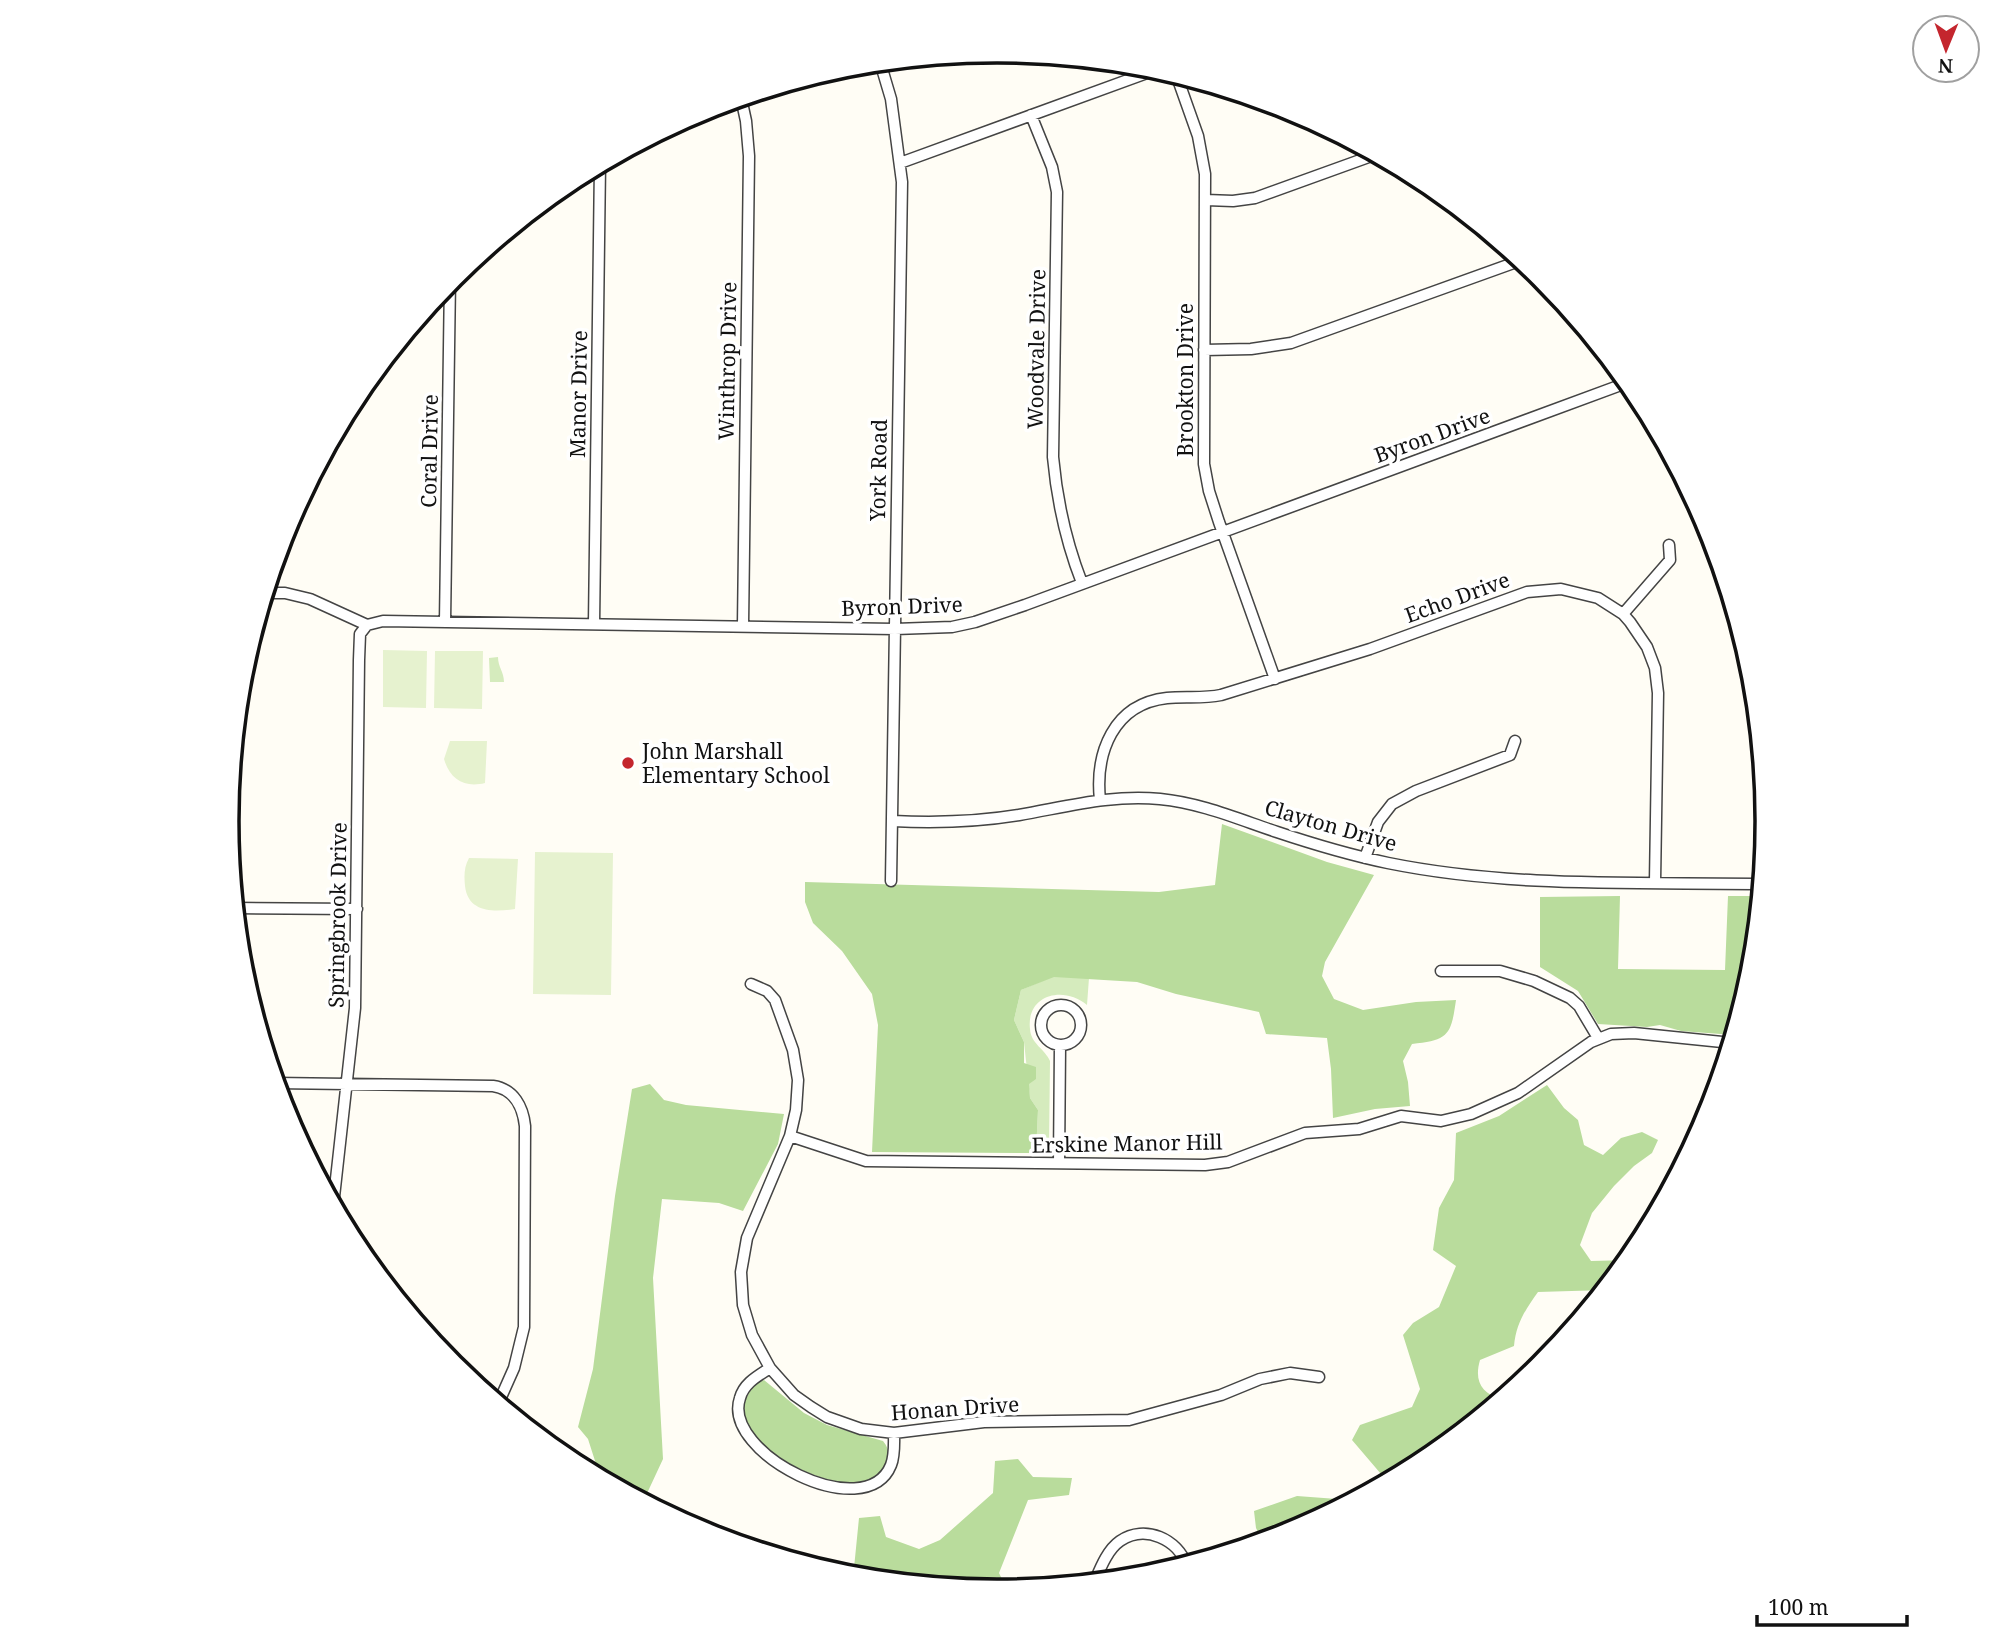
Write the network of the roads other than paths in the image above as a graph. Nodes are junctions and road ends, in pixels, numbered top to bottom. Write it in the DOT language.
graph roads {
  1 [pos="883,72"];
  2 [pos="1137,77"];
  3 [pos="1180,86"];
  4 [pos="743,107"];
  5 [pos="1031,116"];
  6 [pos="1366,159"];
  7 [pos="900,163"];
  8 [pos="600,176"];
  9 [pos="1206,200"];
  10 [pos="1512,264"];
  11 [pos="450,297"];
  12 [pos="1204,349"];
  13 [pos="1618,386"];
  14 [pos="1222,533"];
  15 [pos="1669,545"];
  16 [pos="1082,583"];
  17 [pos="275,593"];
  18 [pos="1623,614"];
  19 [pos="445,622"];
  20 [pos="594,624"];
  21 [pos="367,625"];
  22 [pos="743,626"];
  23 [pos="895,629"];
  24 [pos="1275,679"];
  25 [pos="1515,741"];
  26 [pos="1100,800"];
  27 [pos="893,821"];
  28 [pos="1365,858"];
  29 [pos="891,881"];
  30 [pos="1655,882"];
  31 [pos="1753,884"];
  32 [pos="244,908"];
  33 [pos="357,909"];
  34 [pos="1441,971"];
  35 [pos="751,984"];
  36 [pos="1598,1038"];
  37 [pos="1723,1042"];
  38 [pos="1060,1046"];
  39 [pos="286,1083"];
  40 [pos="347,1084"];
  41 [pos="790,1136"];
  42 [pos="1059,1163"];
  43 [pos="336,1191"];
  44 [pos="770,1368"];
  45 [pos="1319,1377"];
  46 [pos="502,1396"];
  47 [pos="894,1433"];
  48 [pos="1183,1556"];
  49 [pos="1098,1574"];
  1 -- 7 [label="street, York Road"];
  2 -- 5 [label="street"];
  3 -- 9 [label="street, Brookton Drive"];
  4 -- 22 [label="street, Winthrop Drive"];
  5 -- 7 [label="street"];
  5 -- 16 [label="street, Woodvale Drive"];
  6 -- 9 [label="street"];
  7 -- 23 [label="street, York Road"];
  8 -- 20 [label="street, Manor Drive"];
  9 -- 12 [label="street, Brookton Drive"];
  10 -- 12 [label="street"];
  11 -- 19 [label="street, Coral Drive"];
  12 -- 14 [label="street, Brookton Drive"];
  13 -- 14 [label="street, Byron Drive"];
  14 -- 16 [label="street, Byron Drive"];
  14 -- 24 [label="street, Brookton Drive"];
  15 -- 18 [label="street"];
  16 -- 23 [label="street, Byron Drive"];
  17 -- 21 [label="street"];
  18 -- 24 [label="street, Echo Drive"];
  18 -- 30 [label="street, Echo Drive"];
  19 -- 20 [label="street, Byron Drive"];
  19 -- 21 [label="street, Byron Drive"];
  20 -- 22 [label="street, Byron Drive"];
  21 -- 33 [label="street, Springbrook Drive"];
  22 -- 23 [label="street, Byron Drive"];
  23 -- 27 [label="street, York Road"];
  24 -- 26 [label="street, Echo Drive"];
  25 -- 28 [label="street"];
  26 -- 27 [label="street, Clayton Drive"];
  26 -- 28 [label="street, Clayton Drive"];
  27 -- 29 [label="street, York Road"];
  28 -- 30 [label="street, Clayton Drive"];
  30 -- 31 [label="street, Clayton Drive"];
  32 -- 33 [label="street"];
  33 -- 40 [label="street, Springbrook Drive"];
  34 -- 36 [label="street"];
  35 -- 41 [label="street, Honan Drive"];
  36 -- 37 [label="street, Erskine Manor Hill"];
  36 -- 42 [label="street, Erskine Manor Hill"];
  38 -- 42 [label="street"];
  39 -- 40 [label="street"];
  40 -- 43 [label="street, Springbrook Drive"];
  40 -- 46 [label="street"];
  41 -- 42 [label="street, Erskine Manor Hill"];
  41 -- 44 [label="street, Honan Drive"];
  44 -- 47 [label="street, Honan Drive"];
  44 -- 47 [label="street"];
  45 -- 47 [label="street, Honan Drive"];
  48 -- 49 [label="street"];
}
